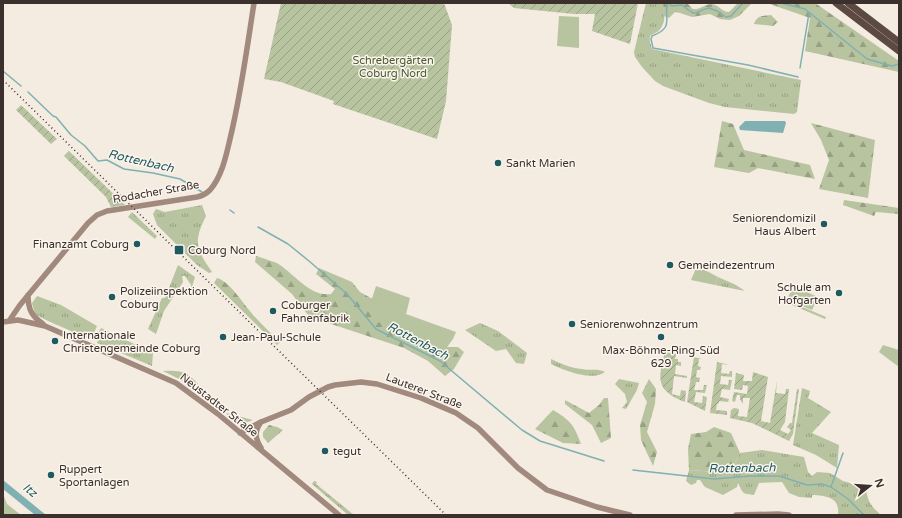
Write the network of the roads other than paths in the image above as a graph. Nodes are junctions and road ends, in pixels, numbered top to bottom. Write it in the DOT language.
graph roads {
  1 [pos="254,3"];
  2 [pos="836,3"];
  3 [pos="848,3"];
  4 [pos="899,42"];
  5 [pos="899,50"];
  6 [pos="28,295"];
  7 [pos="16,311"];
  8 [pos="20,320"];
  9 [pos="6,321"];
  10 [pos="45,326"];
  11 [pos="261,422"];
  12 [pos="240,433"];
  13 [pos="263,452"];
  14 [pos="339,515"];
  15 [pos="630,515"];
  16 [pos="736,515"];
  17 [pos="789,515"];
  1 -- 6 [label="street, Rodacher Straße"];
  2 -- 5 [label="highway"];
  3 -- 4 [label="highway"];
  6 -- 7 [label="street, Rodacher Straße"];
  6 -- 10 [label="street"];
  7 -- 8 [label="street"];
  7 -- 9 [label="street, Rodacher Straße"];
  8 -- 9 [label="street, Neustadter Straße"];
  8 -- 10 [label="street, Neustadter Straße"];
  10 -- 12 [label="street, Neustadter Straße"];
  11 -- 12 [label="street, Lauterer Straße"];
  11 -- 13 [label="street"];
  11 -- 15 [label="street, Lauterer Straße"];
  12 -- 13 [label="street, Neustadter Straße"];
  13 -- 14 [label="street, Neustadter Straße"];
  16 -- 17 [label="street"];
}
